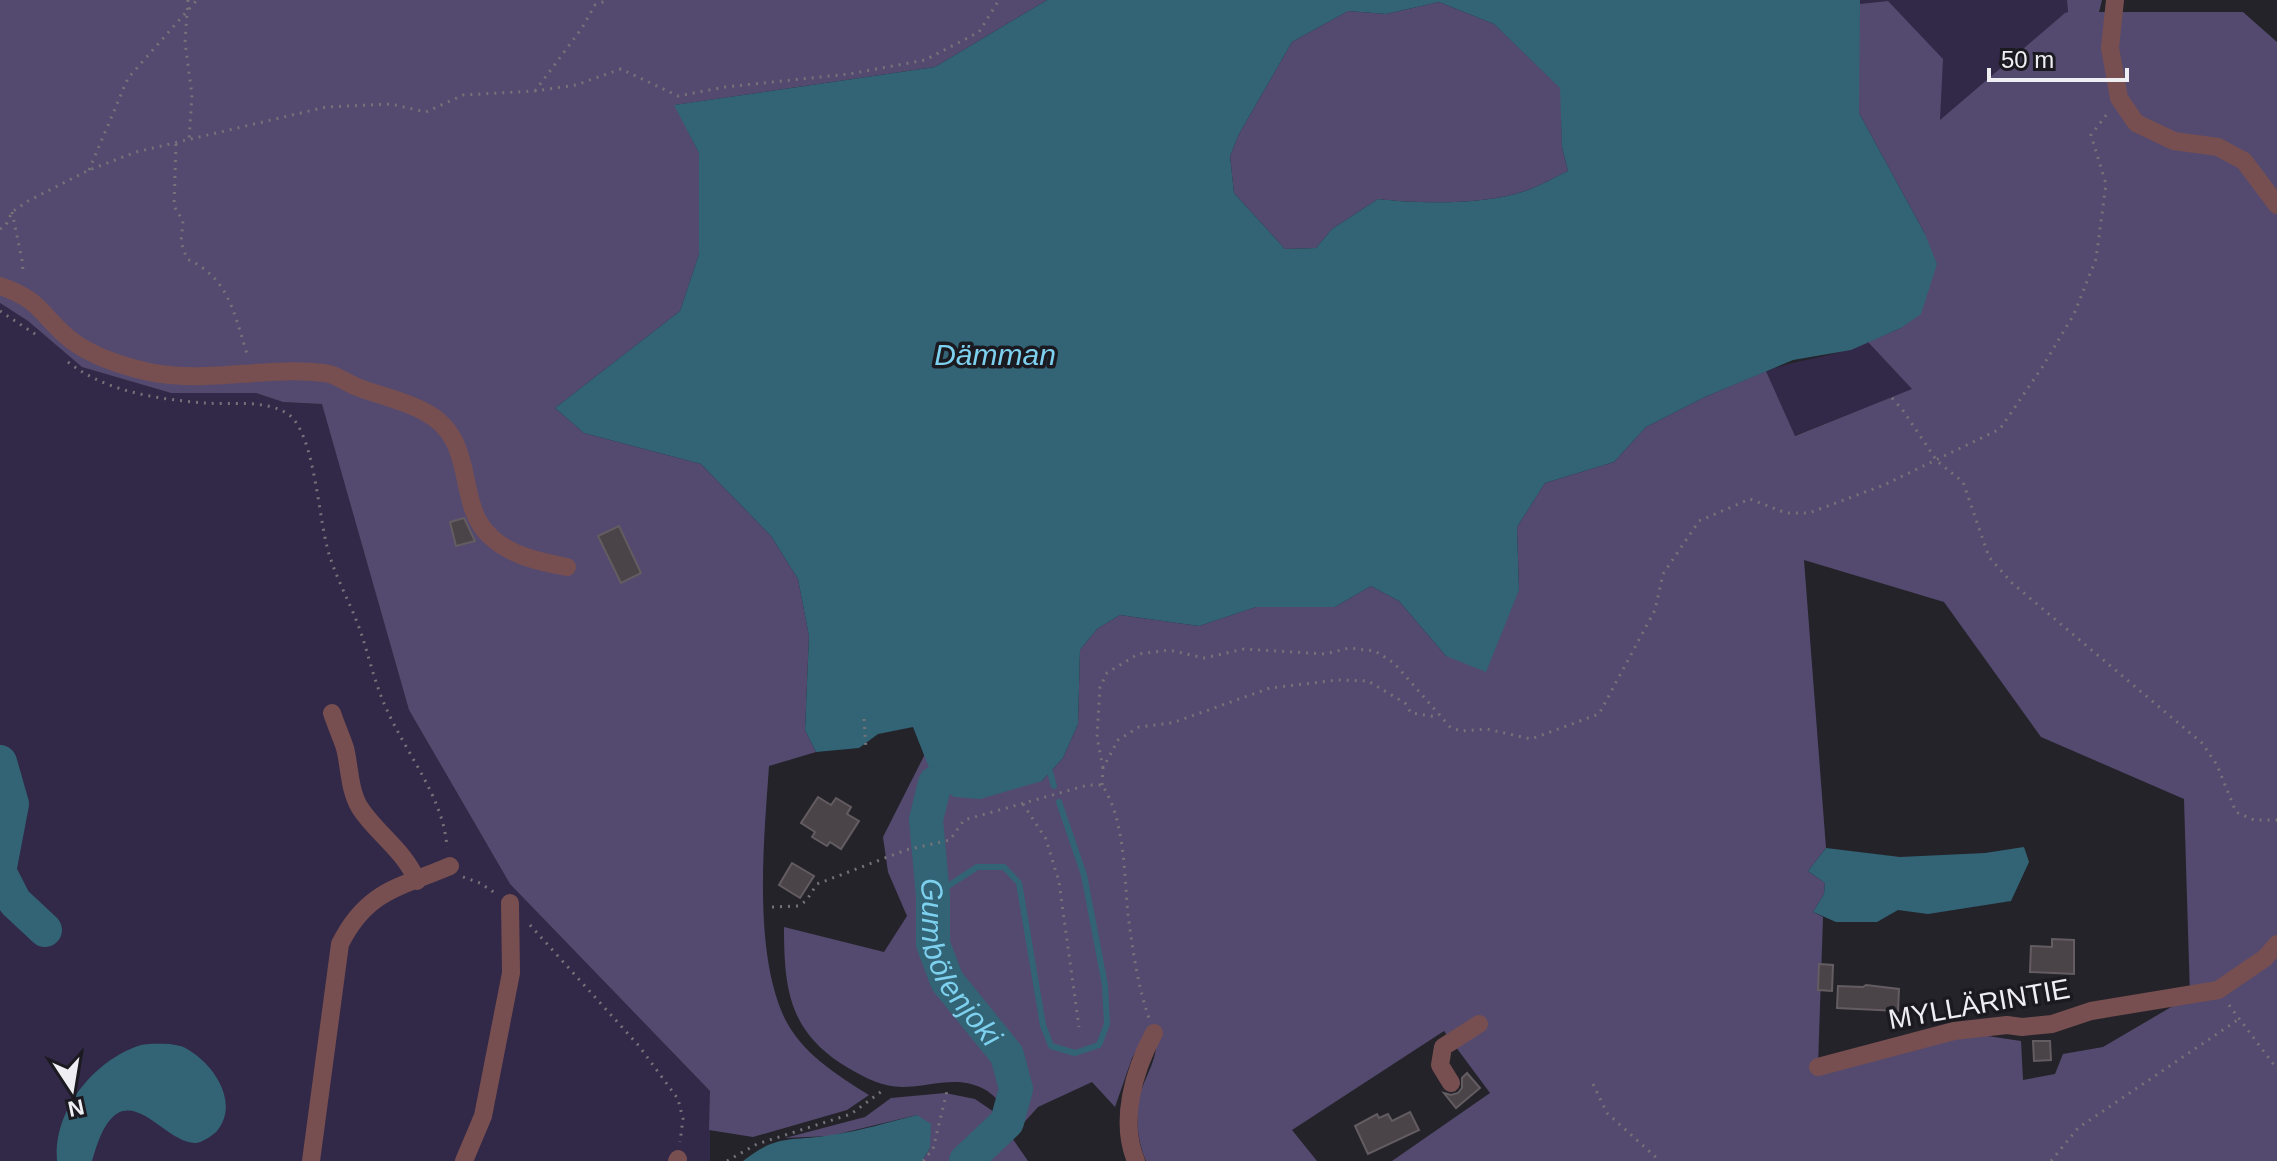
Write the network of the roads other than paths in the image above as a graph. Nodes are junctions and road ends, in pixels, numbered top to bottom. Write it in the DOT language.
graph roads {
  1 [pos="2115,0"];
  2 [pos="2277,205"];
  3 [pos="0,286"];
  4 [pos="567,567"];
  5 [pos="332,713"];
  6 [pos="450,866"];
  7 [pos="417,881"];
  8 [pos="510,903"];
  9 [pos="2277,944"];
  10 [pos="1479,1024"];
  11 [pos="1154,1033"];
  12 [pos="1818,1067"];
  13 [pos="1451,1083"];
  14 [pos="311,1161"];
  15 [pos="464,1161"];
  16 [pos="1136,1161"];
  1 -- 2 [label="street"];
  3 -- 4 [label="street"];
  5 -- 7 [label="street"];
  6 -- 7 [label="street"];
  7 -- 14 [label="street"];
  8 -- 15 [label="street"];
  9 -- 12 [label="street, MYLLÄRINTIE"];
  10 -- 13 [label="street"];
  11 -- 16 [label="street"];
}
